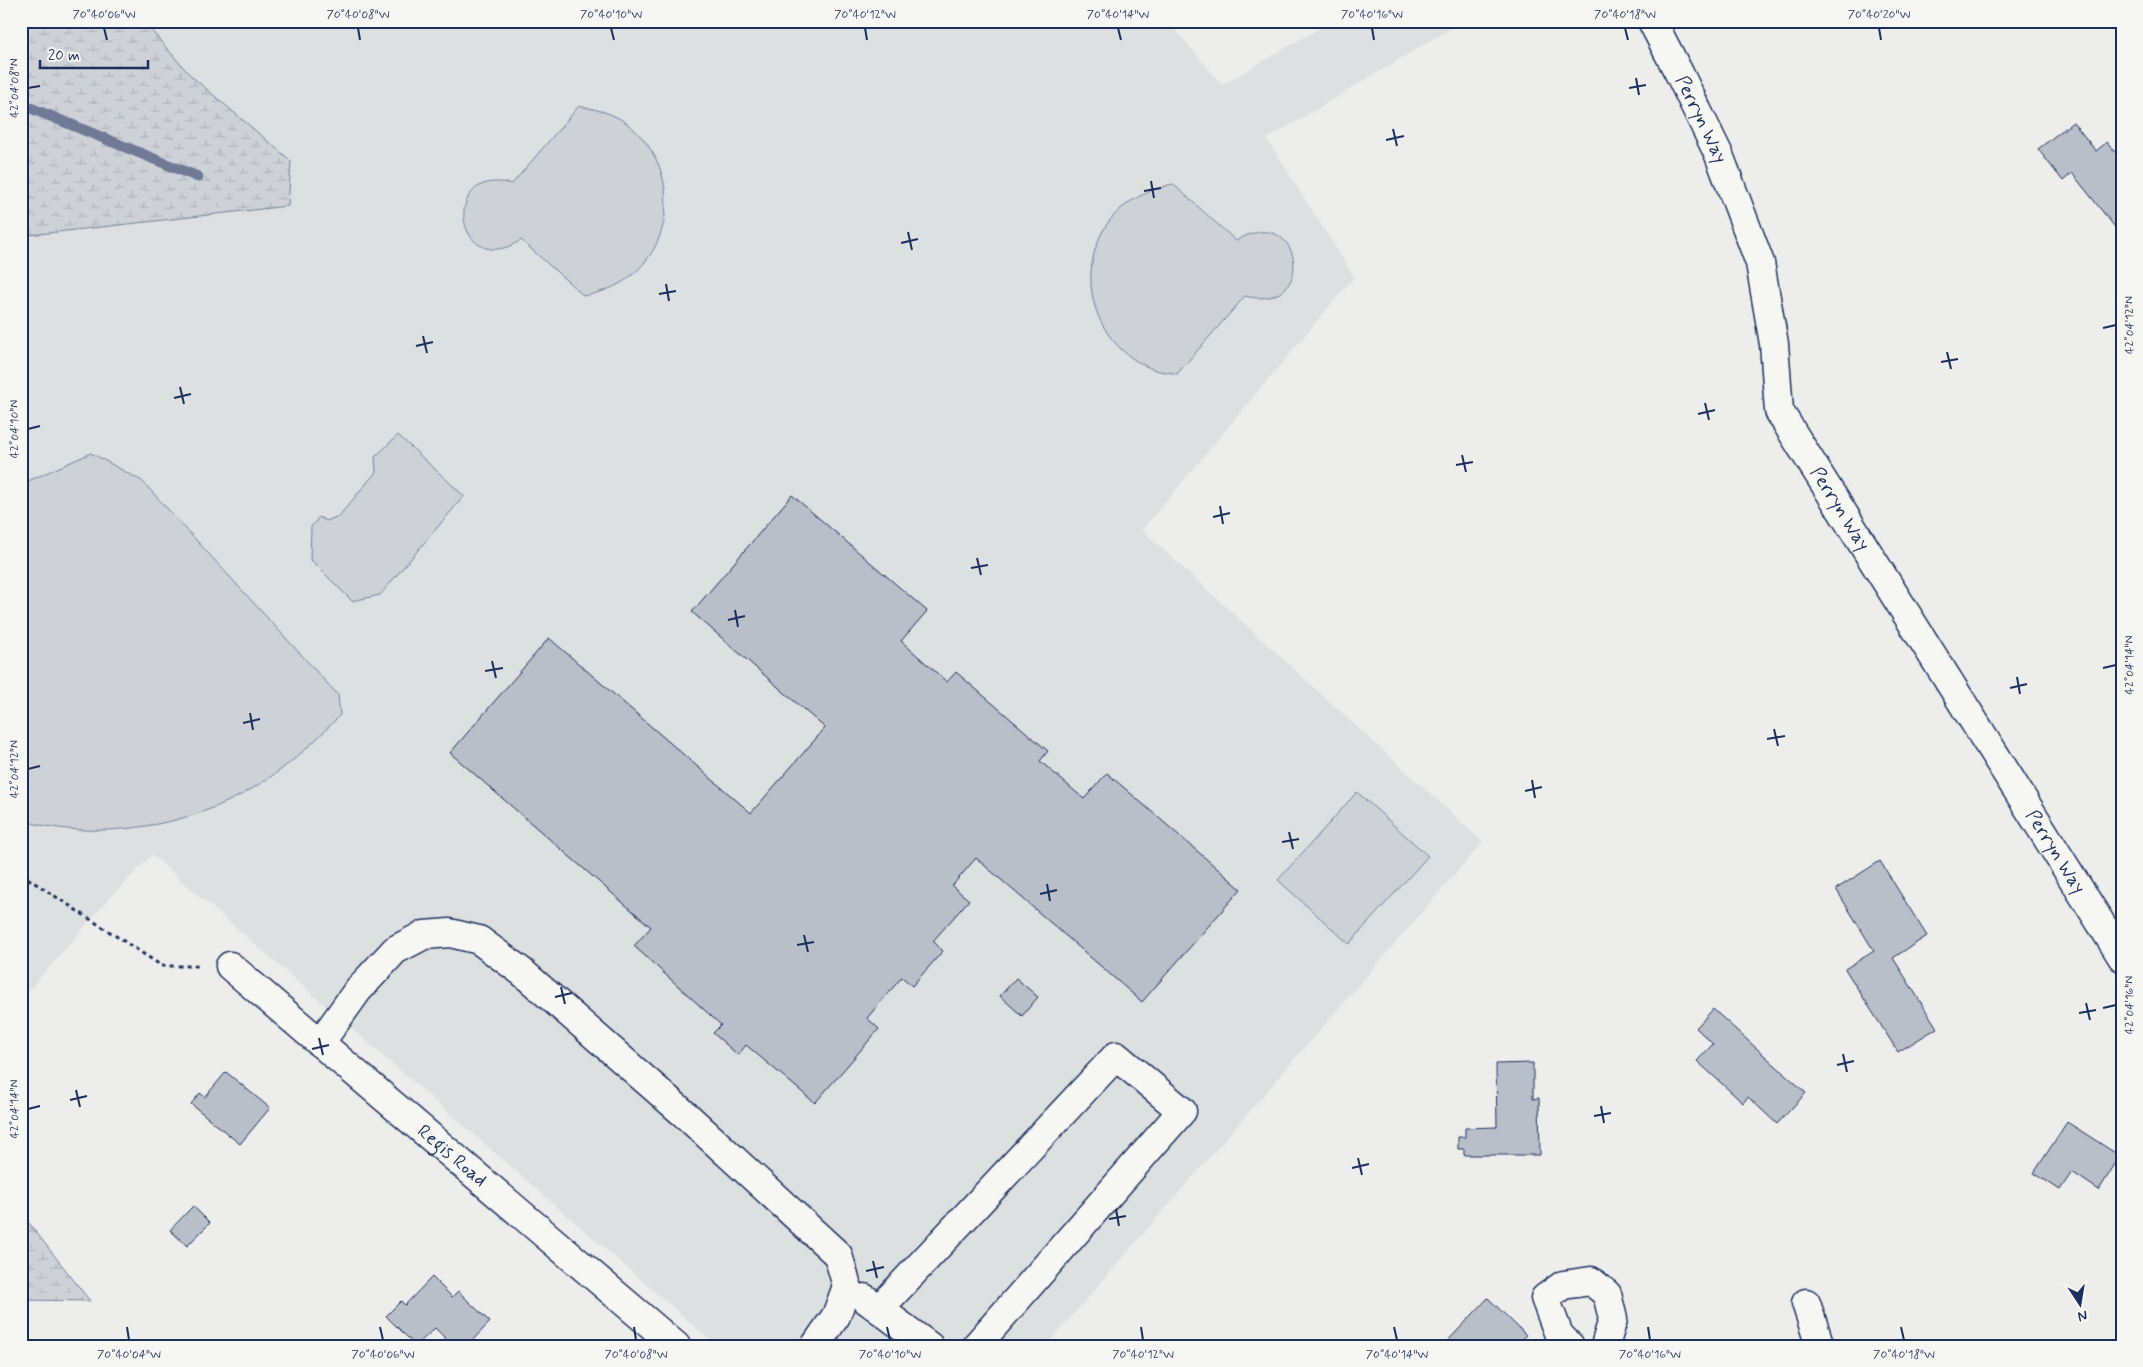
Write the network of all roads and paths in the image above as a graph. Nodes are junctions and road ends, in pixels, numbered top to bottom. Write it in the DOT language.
graph roads {
  1 [pos="1652,21"];
  2 [pos="21,874"];
  3 [pos="2122,957"];
  4 [pos="230,966"];
  5 [pos="320,1043"];
  6 [pos="847,1286"];
  7 [pos="1806,1303"];
  8 [pos="879,1309"];
  9 [pos="676,1346"];
  10 [pos="815,1346"];
  11 [pos="929,1346"];
  12 [pos="976,1346"];
  13 [pos="1570,1346"];
  14 [pos="1605,1346"];
  15 [pos="1820,1346"];
  1 -- 3 [label="street, Perryn Way"];
  2 -- 4 [label="path"];
  4 -- 5 [label="street, Regis Road"];
  5 -- 6 [label="street"];
  5 -- 9 [label="street, Regis Road"];
  6 -- 8 [label="street"];
  6 -- 10 [label="street"];
  7 -- 15 [label="street"];
  8 -- 11 [label="street"];
  8 -- 12 [label="street"];
  13 -- 14 [label="street"];
}
